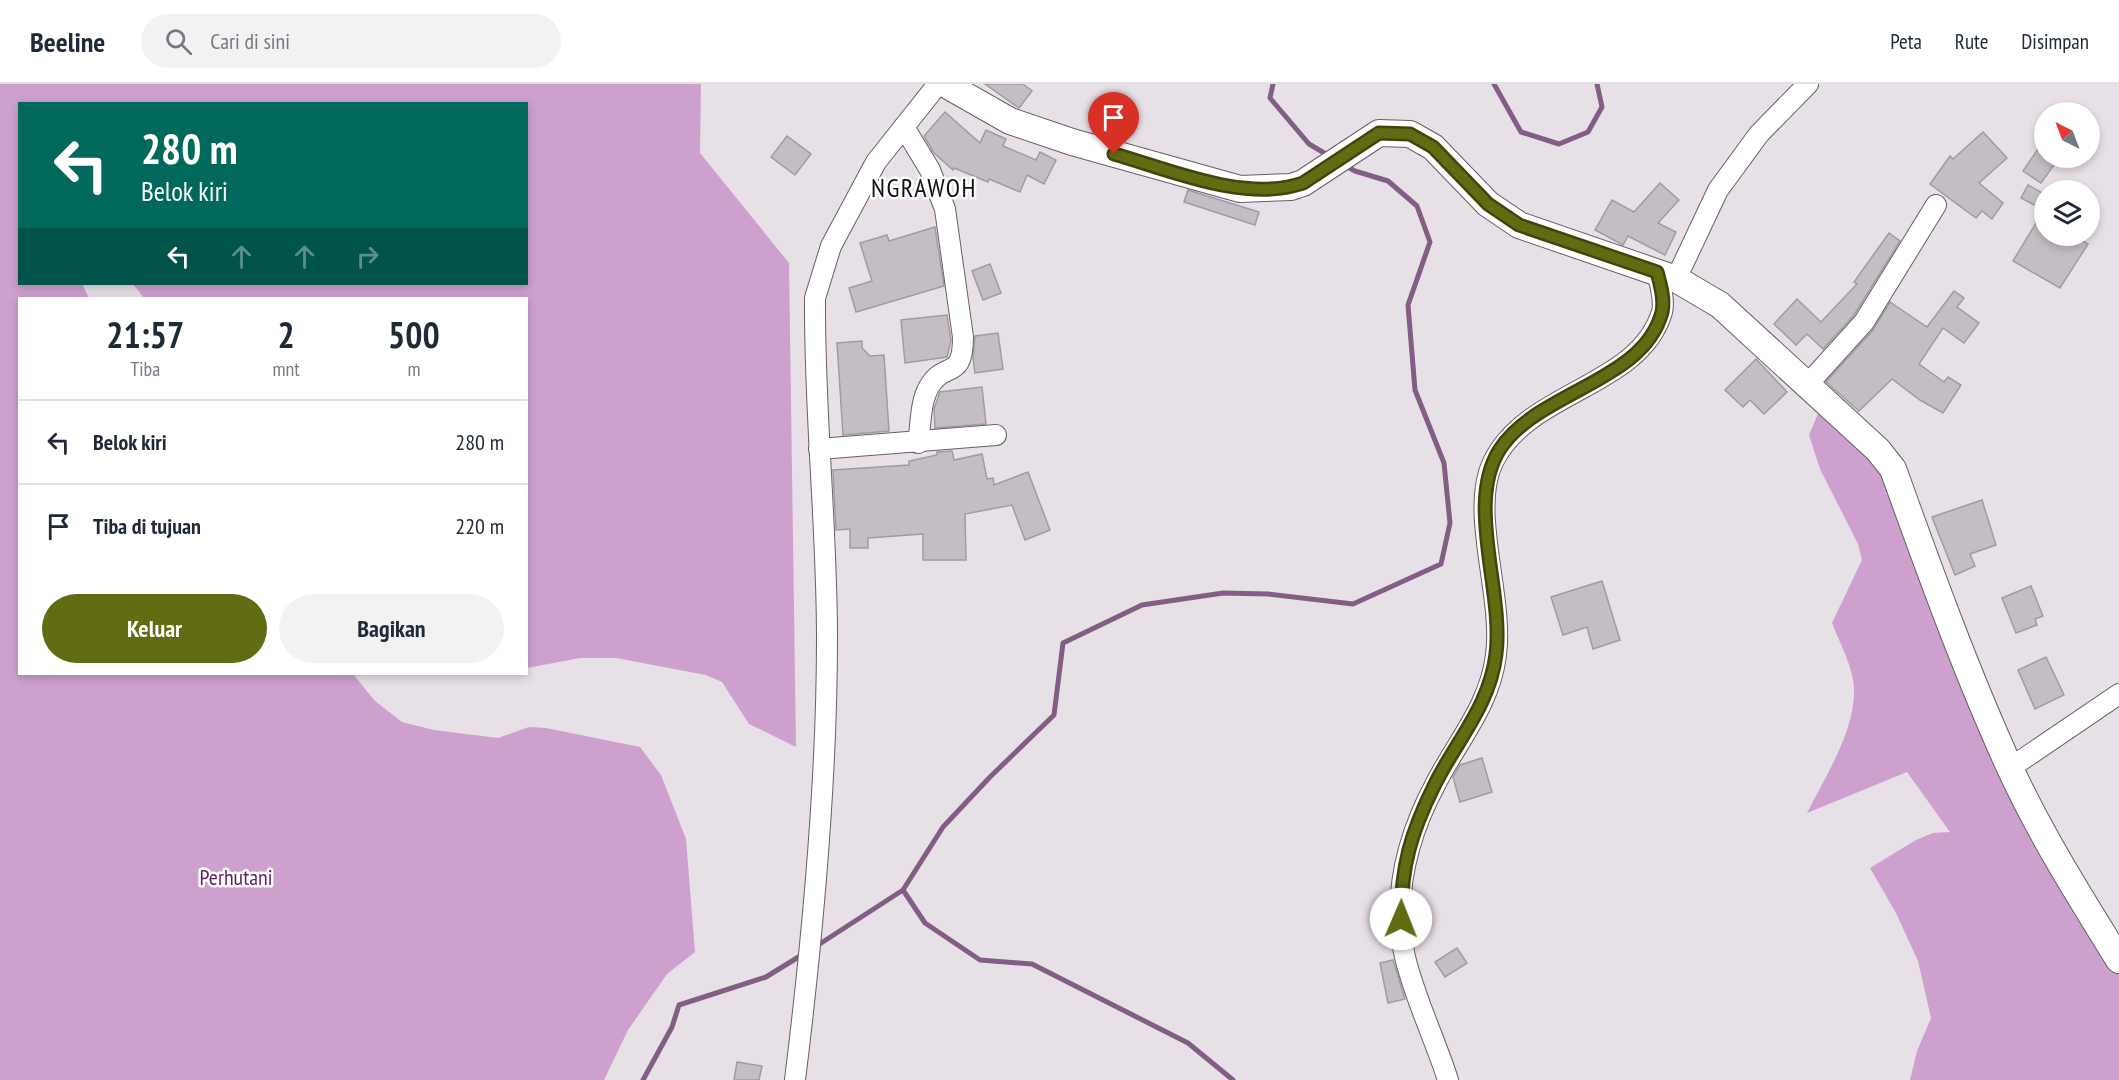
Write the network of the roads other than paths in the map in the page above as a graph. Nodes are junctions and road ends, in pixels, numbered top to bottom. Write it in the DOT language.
graph roads {
  1 [pos="938,84"];
  2 [pos="945,84"];
  3 [pos="1808,84"];
  4 [pos="904,127"];
  5 [pos="1936,205"];
  6 [pos="1666,275"];
  7 [pos="1807,385"];
  8 [pos="996,435"];
  9 [pos="918,443"];
  10 [pos="819,449"];
  11 [pos="2119,694"];
  12 [pos="2010,768"];
  13 [pos="2119,960"];
  14 [pos="795,1080"];
  15 [pos="1448,1080"];
  1 -- 4 [label="street"];
  2 -- 6 [label="street"];
  3 -- 6 [label="street"];
  4 -- 9 [label="street"];
  4 -- 10 [label="street"];
  5 -- 7 [label="street"];
  6 -- 7 [label="street"];
  6 -- 15 [label="street"];
  7 -- 12 [label="street"];
  8 -- 9 [label="street"];
  9 -- 10 [label="street"];
  10 -- 14 [label="street"];
  11 -- 12 [label="street"];
  12 -- 13 [label="street"];
}
